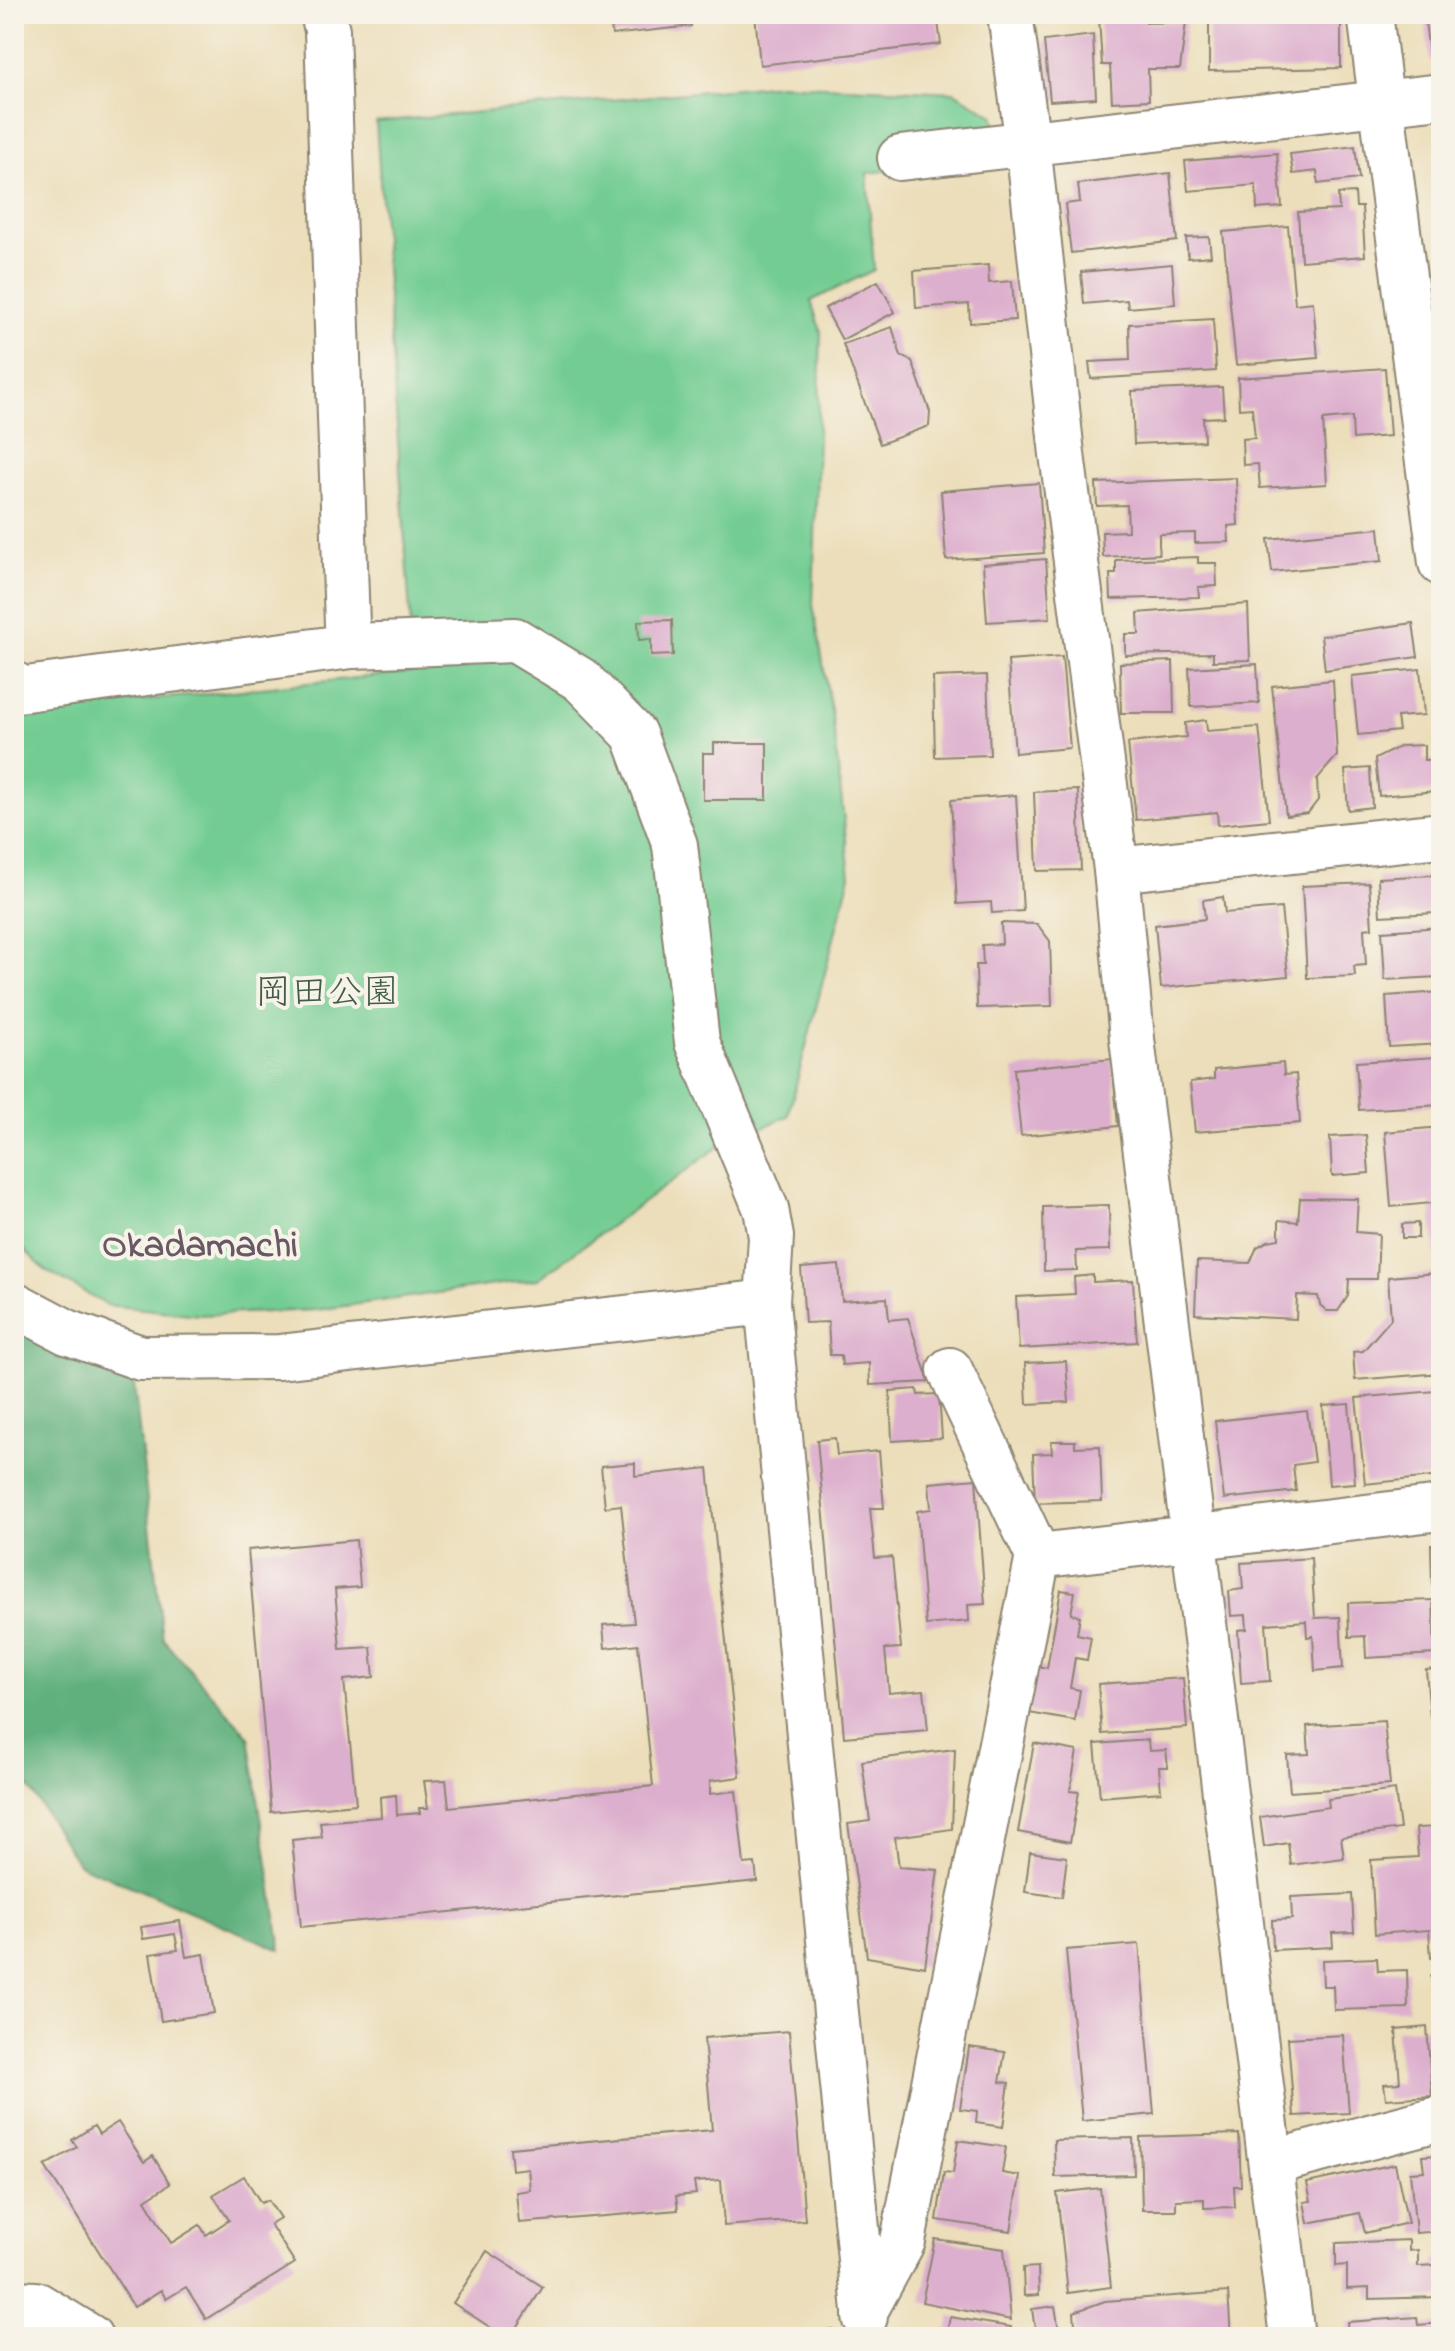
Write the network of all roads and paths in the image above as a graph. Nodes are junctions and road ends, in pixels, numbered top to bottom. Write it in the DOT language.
graph roads {
  1 [pos="323,14"];
  2 [pos="1010,14"];
  3 [pos="1370,14"];
  4 [pos="1441,96"];
  5 [pos="1382,103"];
  6 [pos="1028,144"];
  7 [pos="900,158"];
  8 [pos="1441,563"];
  9 [pos="352,646"];
  10 [pos="14,684"];
  11 [pos="1441,835"];
  12 [pos="1116,870"];
  13 [pos="767,1302"];
  14 [pos="14,1304"];
  15 [pos="950,1370"];
  16 [pos="1441,1508"];
  17 [pos="1195,1535"];
  18 [pos="1038,1556"];
  19 [pos="1441,2118"];
  20 [pos="1271,2163"];
  21 [pos="14,2303"];
  22 [pos="866,2324"];
  23 [pos="90,2337"];
  24 [pos="1292,2337"];
  1 -- 9 [label="street"];
  2 -- 6 [label="street"];
  3 -- 5 [label="street"];
  4 -- 5 [label="street"];
  5 -- 6 [label="street"];
  5 -- 8 [label="street"];
  6 -- 7 [label="street"];
  6 -- 12 [label="street"];
  9 -- 10 [label="street"];
  9 -- 13 [label="street"];
  11 -- 12 [label="street"];
  12 -- 17 [label="street"];
  13 -- 14 [label="street"];
  13 -- 22 [label="street"];
  15 -- 18 [label="street"];
  16 -- 17 [label="street"];
  17 -- 18 [label="street"];
  17 -- 20 [label="street"];
  18 -- 22 [label="street"];
  19 -- 20 [label="street"];
  20 -- 24 [label="street"];
  21 -- 23 [label="street"];
}
